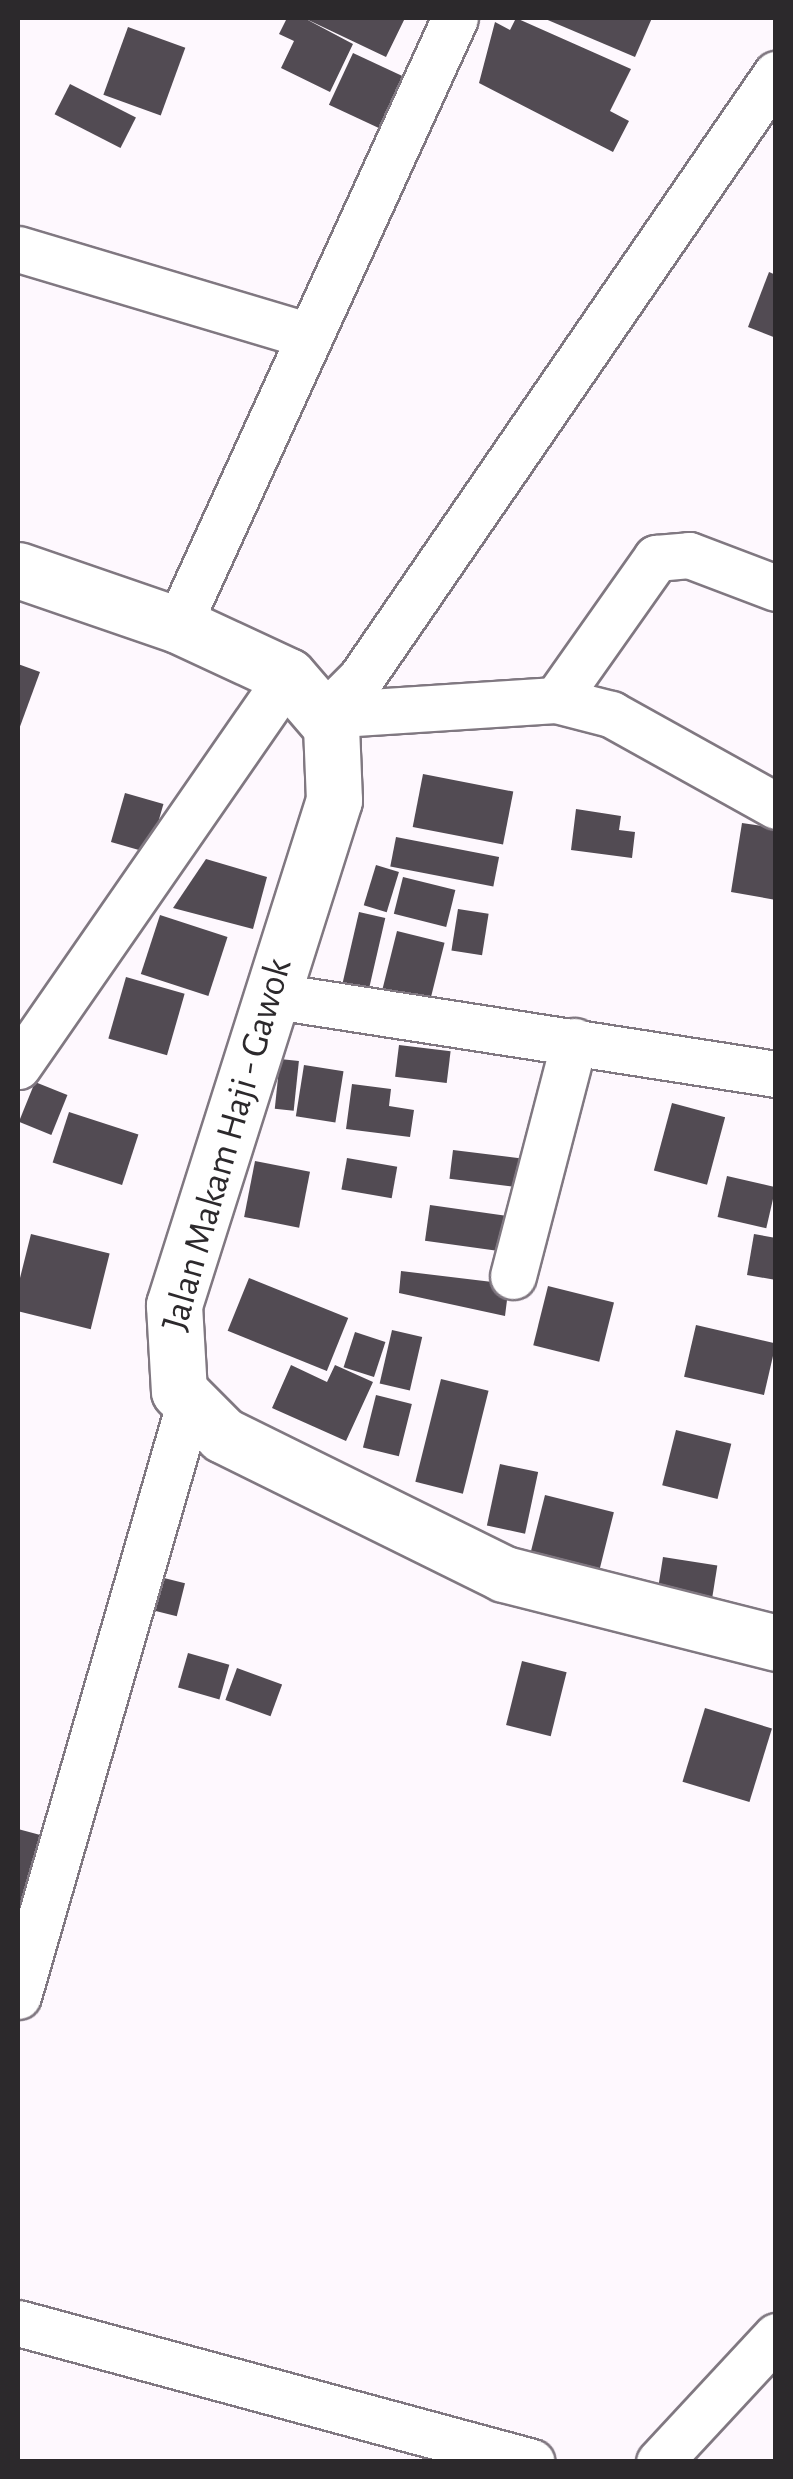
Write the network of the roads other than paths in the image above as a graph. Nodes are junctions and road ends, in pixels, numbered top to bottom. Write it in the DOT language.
graph roads {
  1 [pos="456,18"];
  2 [pos="776,74"];
  3 [pos="18,250"];
  4 [pos="308,336"];
  5 [pos="18,570"];
  6 [pos="776,588"];
  7 [pos="178,625"];
  8 [pos="306,696"];
  9 [pos="556,700"];
  10 [pos="776,806"];
  11 [pos="269,995"];
  12 [pos="36,1007"];
  13 [pos="574,1041"];
  14 [pos="18,1066"];
  15 [pos="776,1074"];
  16 [pos="513,1276"];
  17 [pos="189,1404"];
  18 [pos="773,1632"];
  19 [pos="18,1996"];
  20 [pos="18,2323"];
  21 [pos="776,2336"];
  22 [pos="532,2462"];
  23 [pos="659,2462"];
  1 -- 4 [label="street"];
  2 -- 8 [label="street"];
  3 -- 4 [label="street"];
  4 -- 7 [label="street"];
  5 -- 7 [label="street"];
  6 -- 9 [label="street"];
  7 -- 8 [label="street"];
  8 -- 9 [label="street"];
  8 -- 11 [label="street, Jalan Makam Haji - Gawok"];
  8 -- 12 [label="street"];
  9 -- 10 [label="street"];
  11 -- 13 [label="street"];
  11 -- 17 [label="street, Jalan Makam Haji - Gawok"];
  12 -- 14 [label="street"];
  13 -- 15 [label="street"];
  13 -- 16 [label="street"];
  17 -- 18 [label="street"];
  17 -- 19 [label="street"];
  20 -- 22 [label="street"];
  21 -- 23 [label="street"];
}
